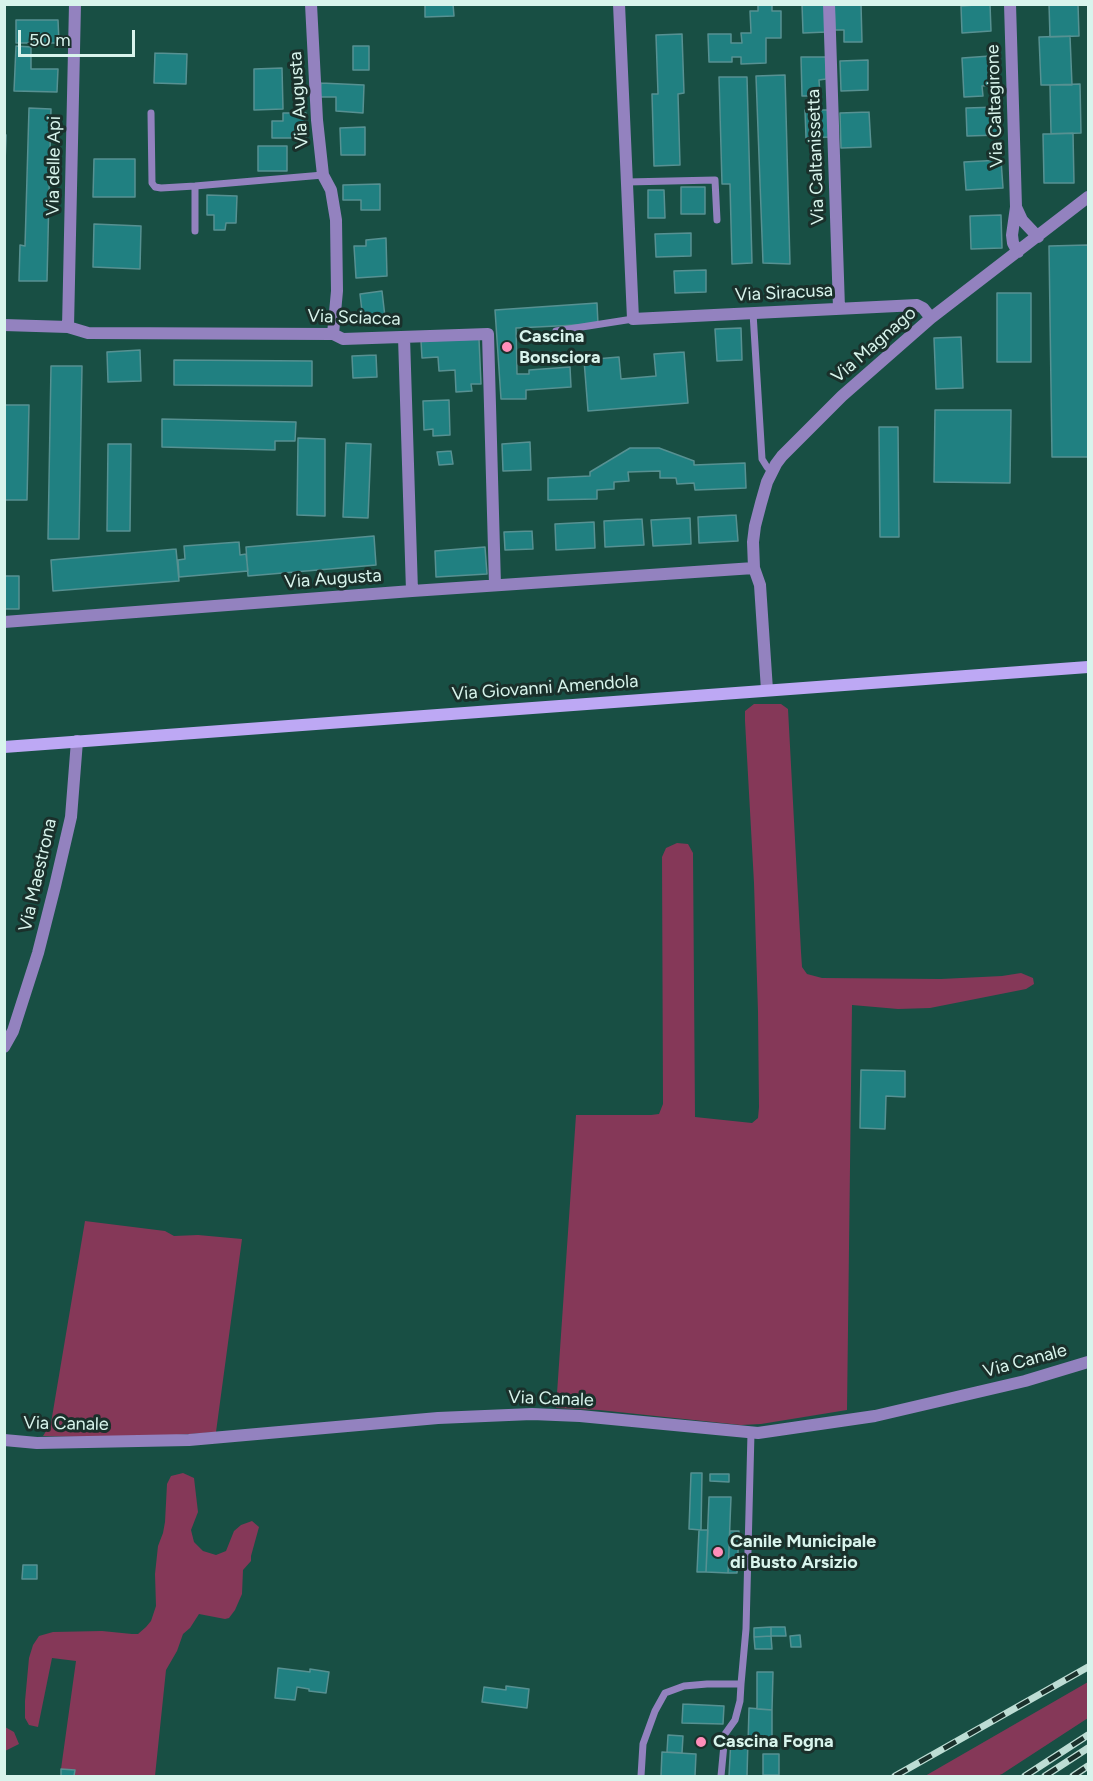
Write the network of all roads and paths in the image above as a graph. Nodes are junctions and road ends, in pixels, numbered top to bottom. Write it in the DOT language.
graph roads {
  1 [pos="75,4"];
  2 [pos="311,4"];
  3 [pos="619,4"];
  4 [pos="829,4"];
  5 [pos="1010,4"];
  6 [pos="151,112"];
  7 [pos="323,175"];
  8 [pos="627,182"];
  9 [pos="195,186"];
  10 [pos="1089,197"];
  11 [pos="1016,207"];
  12 [pos="717,220"];
  13 [pos="195,231"];
  14 [pos="1038,237"];
  15 [pos="1018,252"];
  16 [pos="839,308"];
  17 [pos="753,313"];
  18 [pos="932,318"];
  19 [pos="633,319"];
  20 [pos="4,325"];
  21 [pos="68,327"];
  22 [pos="556,331"];
  23 [pos="333,334"];
  24 [pos="404,338"];
  25 [pos="772,472"];
  26 [pos="754,568"];
  27 [pos="495,585"];
  28 [pos="411,591"];
  29 [pos="4,622"];
  30 [pos="1089,667"];
  31 [pos="766,690"];
  32 [pos="77,741"];
  33 [pos="4,747"];
  34 [pos="4,1047"];
  35 [pos="1089,1362"];
  36 [pos="752,1433"];
  37 [pos="4,1440"];
  38 [pos="741,1684"];
  39 [pos="641,1776"];
  40 [pos="721,1776"];
  1 -- 21 [label="street, Via delle Api"];
  2 -- 7 [label="street, Via Augusta"];
  3 -- 8 [label="street"];
  4 -- 16 [label="street, Via Caltanissetta"];
  5 -- 11 [label="street, Via Caltagirone"];
  6 -- 9 [label="lane"];
  7 -- 9 [label="lane"];
  7 -- 23 [label="street, Via Augusta"];
  8 -- 12 [label="lane"];
  8 -- 19 [label="street"];
  9 -- 13 [label="lane"];
  10 -- 14 [label="street, Via Magnago"];
  11 -- 14 [label="street"];
  11 -- 15 [label="street, Via Caltagirone"];
  14 -- 15 [label="street, Via Magnago"];
  15 -- 18 [label="street, Via Magnago"];
  16 -- 17 [label="street, Via Siracusa"];
  16 -- 18 [label="street, Via Siracusa"];
  17 -- 19 [label="street, Via Siracusa"];
  17 -- 25 [label="lane"];
  18 -- 25 [label="street, Via Magnago"];
  19 -- 22 [label="lane, Via Siracusa"];
  20 -- 21 [label="street, Via Sciacca"];
  21 -- 23 [label="street, Via Sciacca"];
  23 -- 24 [label="street, Via Sciacca"];
  24 -- 27 [label="street, Via Sciacca"];
  24 -- 28 [label="street"];
  25 -- 26 [label="street, Via Magnago"];
  26 -- 27 [label="street"];
  26 -- 31 [label="street, Via Magnago"];
  27 -- 28 [label="street"];
  28 -- 29 [label="street, Via Augusta"];
  30 -- 31 [label="main road, Via Giovanni Amendola"];
  31 -- 32 [label="main road, Via Giovanni Amendola"];
  32 -- 33 [label="main road, Via Giovanni Amendola"];
  32 -- 34 [label="street, Via Maestrona"];
  35 -- 36 [label="street, Via Canale"];
  36 -- 37 [label="street, Via Canale"];
  36 -- 38 [label="lane"];
  38 -- 39 [label="lane"];
  38 -- 40 [label="lane"];
}
